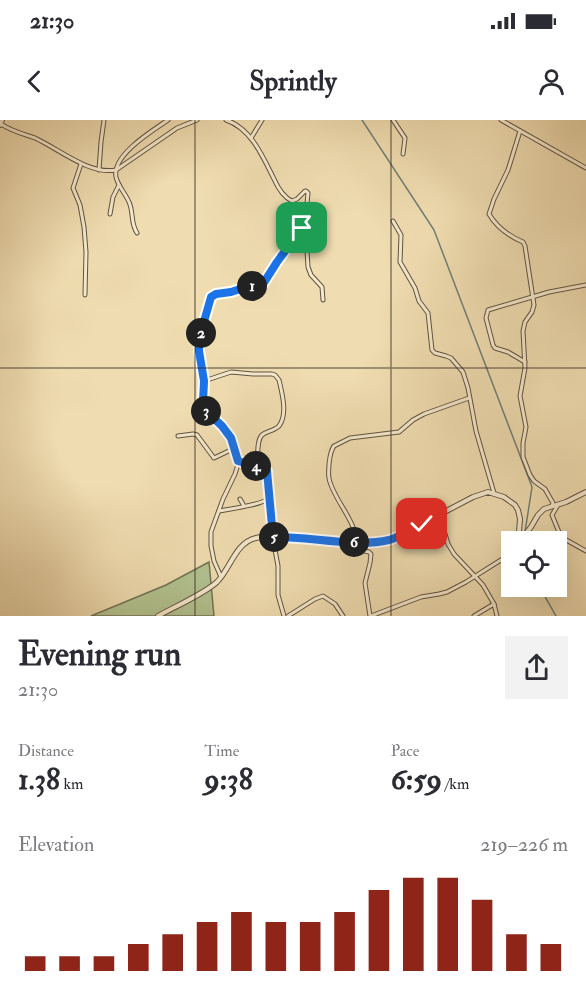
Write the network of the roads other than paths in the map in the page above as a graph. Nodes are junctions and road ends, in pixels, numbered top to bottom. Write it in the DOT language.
graph roads {
  1 [pos="104,120"];
  2 [pos="168,120"];
  3 [pos="197,120"];
  4 [pos="226,120"];
  5 [pos="262,120"];
  6 [pos="393,120"];
  7 [pos="501,120"];
  8 [pos="1,123"];
  9 [pos="520,131"];
  10 [pos="251,138"];
  11 [pos="403,154"];
  12 [pos="81,164"];
  13 [pos="586,168"];
  14 [pos="99,170"];
  15 [pos="116,170"];
  16 [pos="119,185"];
  17 [pos="307,204"];
  18 [pos="110,214"];
  19 [pos="393,221"];
  20 [pos="137,234"];
  21 [pos="586,285"];
  22 [pos="85,295"];
  23 [pos="533,296"];
  24 [pos="323,300"];
  25 [pos="525,362"];
  26 [pos="204,381"];
  27 [pos="470,398"];
  28 [pos="178,436"];
  29 [pos="235,448"];
  30 [pos="238,461"];
  31 [pos="258,467"];
  32 [pos="586,492"];
  33 [pos="494,494"];
  34 [pos="268,495"];
  35 [pos="240,499"];
  36 [pos="244,506"];
  37 [pos="555,506"];
  38 [pos="219,512"];
  39 [pos="439,514"];
  40 [pos="273,537"];
  41 [pos="355,542"];
  42 [pos="361,542"];
  43 [pos="586,550"];
  44 [pos="501,560"];
  45 [pos="476,576"];
  46 [pos="221,577"];
  47 [pos="494,604"];
  48 [pos="158,616"];
  49 [pos="286,616"];
  50 [pos="343,616"];
  51 [pos="370,616"];
  52 [pos="474,616"];
  53 [pos="497,616"];
  1 -- 14 [label="street"];
  2 -- 15 [label="street"];
  3 -- 15 [label="street"];
  4 -- 10 [label="street"];
  5 -- 10 [label="street"];
  6 -- 11 [label="street"];
  7 -- 9 [label="street"];
  8 -- 12 [label="street"];
  9 -- 13 [label="street"];
  9 -- 23 [label="street"];
  10 -- 17 [label="street"];
  12 -- 14 [label="street"];
  12 -- 22 [label="street"];
  14 -- 15 [label="street"];
  15 -- 16 [label="street"];
  16 -- 18 [label="street"];
  16 -- 20 [label="street"];
  17 -- 24 [label="street"];
  17 -- 26 [label="street"];
  19 -- 27 [label="street"];
  21 -- 23 [label="street"];
  23 -- 25 [label="street"];
  23 -- 25 [label="street"];
  25 -- 37 [label="street"];
  26 -- 29 [label="street"];
  26 -- 31 [label="street"];
  27 -- 33 [label="street"];
  27 -- 41 [label="street"];
  28 -- 29 [label="street"];
  29 -- 30 [label="street"];
  30 -- 31 [label="street"];
  30 -- 38 [label="street"];
  31 -- 34 [label="street"];
  32 -- 37 [label="street"];
  33 -- 37 [label="street"];
  33 -- 39 [label="street"];
  34 -- 36 [label="street"];
  34 -- 40 [label="street"];
  35 -- 36 [label="street"];
  36 -- 38 [label="street"];
  37 -- 43 [label="street"];
  38 -- 46 [label="street"];
  39 -- 42 [label="street"];
  39 -- 45 [label="street"];
  40 -- 41 [label="street"];
  40 -- 46 [label="street"];
  40 -- 49 [label="street"];
  41 -- 42 [label="street"];
  42 -- 51 [label="street"];
  44 -- 45 [label="street"];
  45 -- 47 [label="street"];
  45 -- 51 [label="street"];
  46 -- 48 [label="street"];
  47 -- 52 [label="street"];
  47 -- 53 [label="street"];
  49 -- 50 [label="street"];
}
